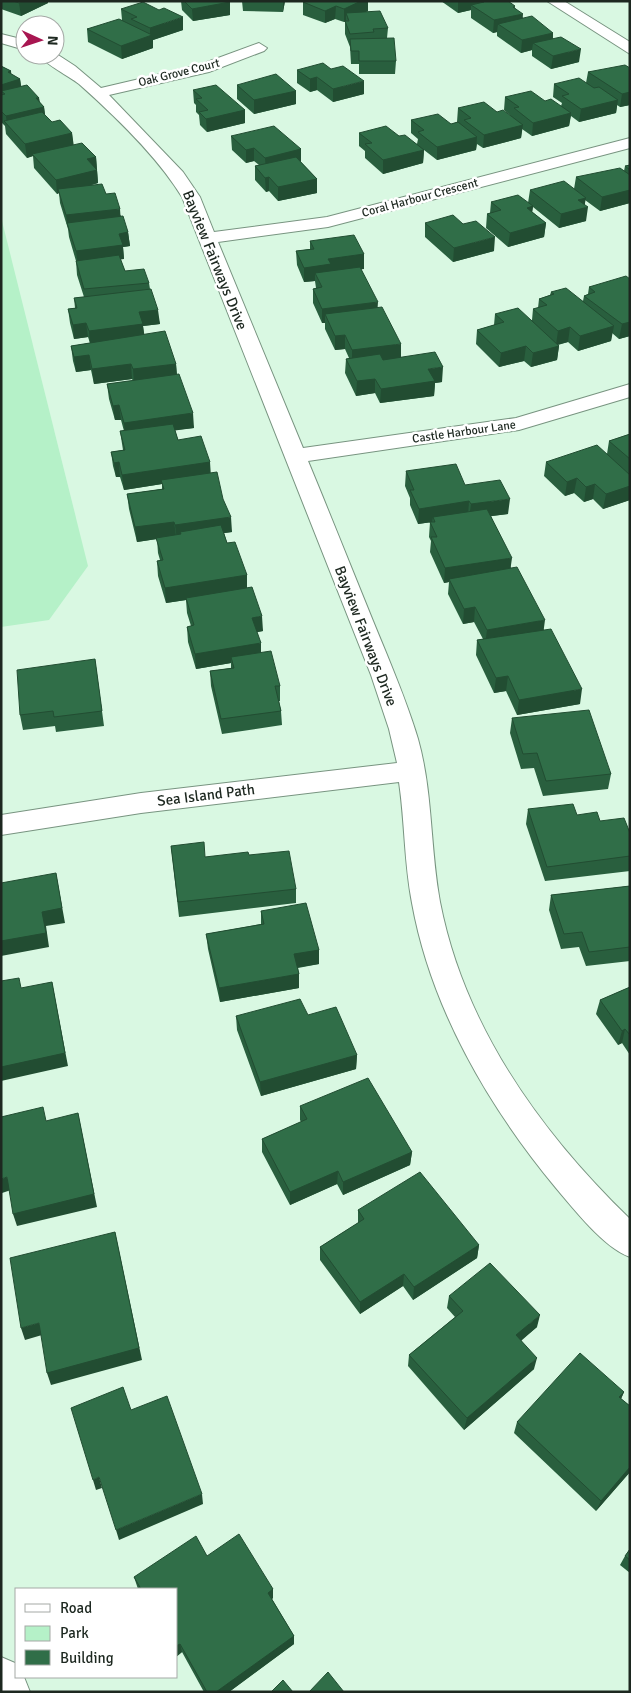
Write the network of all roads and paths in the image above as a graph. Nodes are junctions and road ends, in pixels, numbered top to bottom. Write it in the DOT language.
graph roads {
  1 [pos="554,1"];
  2 [pos="1,38"];
  3 [pos="15,42"];
  4 [pos="259,48"];
  5 [pos="630,49"];
  6 [pos="63,65"];
  7 [pos="98,93"];
  8 [pos="630,143"];
  9 [pos="207,238"];
  10 [pos="630,390"];
  11 [pos="295,456"];
  12 [pos="411,771"];
  13 [pos="1,825"];
  14 [pos="630,1242"];
  15 [pos="1,1677"];
  16 [pos="10,1692"];
  1 -- 5 [label="street"];
  2 -- 3 [label="street"];
  4 -- 7 [label="street, Oak Grove Court"];
  6 -- 7 [label="street, Bayview Fairways Drive"];
  7 -- 9 [label="street, Bayview Fairways Drive"];
  8 -- 9 [label="street, Coral Harbour Crescent"];
  9 -- 11 [label="street, Bayview Fairways Drive"];
  10 -- 11 [label="street, Castle Harbour Lane"];
  11 -- 12 [label="street, Bayview Fairways Drive"];
  12 -- 13 [label="street, Sea Island Path"];
  12 -- 14 [label="street, Bayview Fairways Drive"];
  15 -- 16 [label="street"];
}
